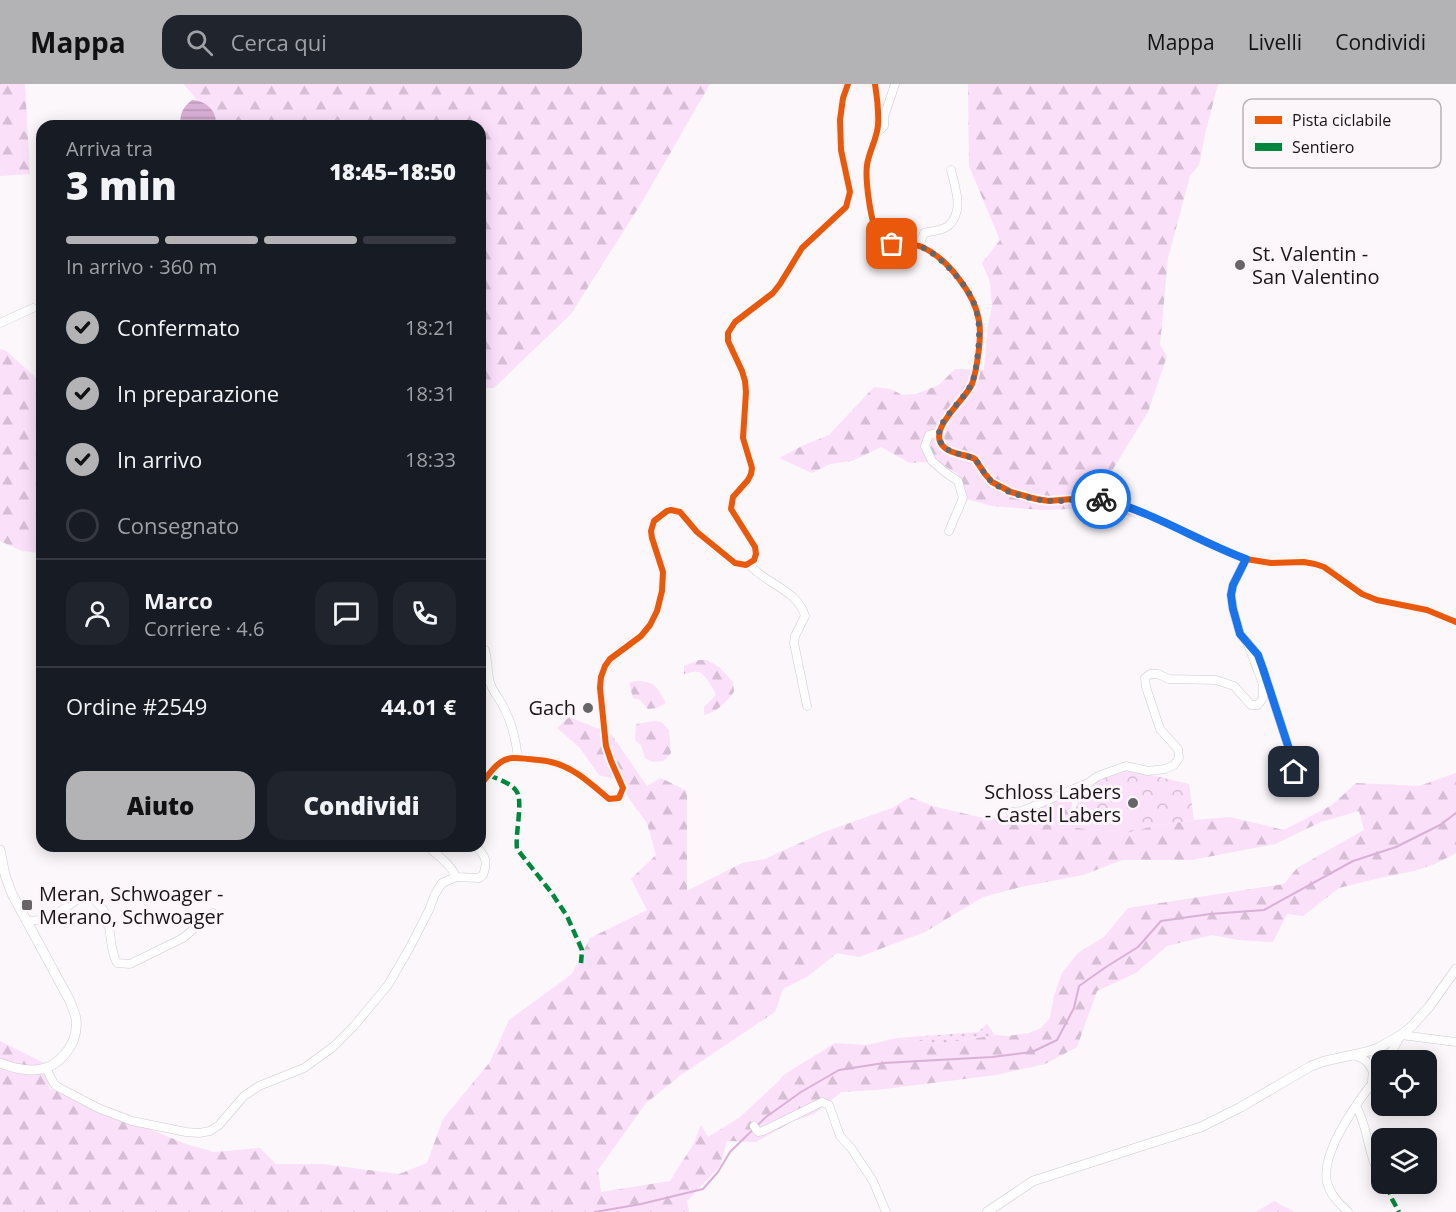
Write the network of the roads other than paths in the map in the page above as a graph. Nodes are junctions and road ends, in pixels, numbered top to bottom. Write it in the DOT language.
graph roads {
  1 [pos="848,84"];
  2 [pos="875,84"];
  3 [pos="895,84"];
  4 [pos="877,130"];
  5 [pos="951,170"];
  6 [pos="919,246"];
  7 [pos="33,308"];
  8 [pos="0,322"];
  9 [pos="938,433"];
  10 [pos="949,531"];
  11 [pos="1246,559"];
  12 [pos="749,564"];
  13 [pos="1456,622"];
  14 [pos="1247,642"];
  15 [pos="486,653"];
  16 [pos="807,706"];
  17 [pos="518,758"];
  18 [pos="486,778"];
  19 [pos="1291,785"];
  20 [pos="1010,812"];
  21 [pos="0,850"];
  22 [pos="434,852"];
  23 [pos="481,852"];
  24 [pos="456,877"];
  25 [pos="213,913"];
  26 [pos="26,921"];
  27 [pos="1456,969"];
  28 [pos="1401,1035"];
  29 [pos="1456,1042"];
  30 [pos="1378,1048"];
  31 [pos="1392,1050"];
  32 [pos="1353,1055"];
  33 [pos="0,1063"];
  34 [pos="1371,1066"];
  35 [pos="46,1068"];
  36 [pos="1371,1084"];
  37 [pos="1356,1106"];
  38 [pos="755,1128"];
  39 [pos="1371,1153"];
  40 [pos="886,1212"];
  41 [pos="987,1212"];
  42 [pos="1348,1212"];
  1 -- 12 [label="street"];
  2 -- 4 [label="street"];
  3 -- 4 [label="street"];
  4 -- 6 [label="street"];
  5 -- 6 [label="street"];
  6 -- 9 [label="street"];
  7 -- 8 [label="street"];
  9 -- 10 [label="street"];
  9 -- 11 [label="street"];
  11 -- 13 [label="street"];
  11 -- 14 [label="street"];
  12 -- 16 [label="street"];
  12 -- 17 [label="street"];
  14 -- 19 [label="street"];
  14 -- 20 [label="street"];
  15 -- 17 [label="street"];
  17 -- 18 [label="street"];
  21 -- 26 [label="main road"];
  22 -- 24 [label="street"];
  23 -- 24 [label="street"];
  24 -- 35 [label="street"];
  25 -- 26 [label="street"];
  26 -- 35 [label="main road"];
  27 -- 28 [label="main road"];
  28 -- 29 [label="street"];
  28 -- 30 [label="main road"];
  28 -- 31 [label="street"];
  30 -- 32 [label="main road"];
  32 -- 34 [label="street"];
  32 -- 41 [label="main road"];
  33 -- 35 [label="main road"];
  36 -- 37 [label="street"];
  37 -- 39 [label="street"];
  37 -- 42 [label="street"];
  38 -- 40 [label="street"];
}
